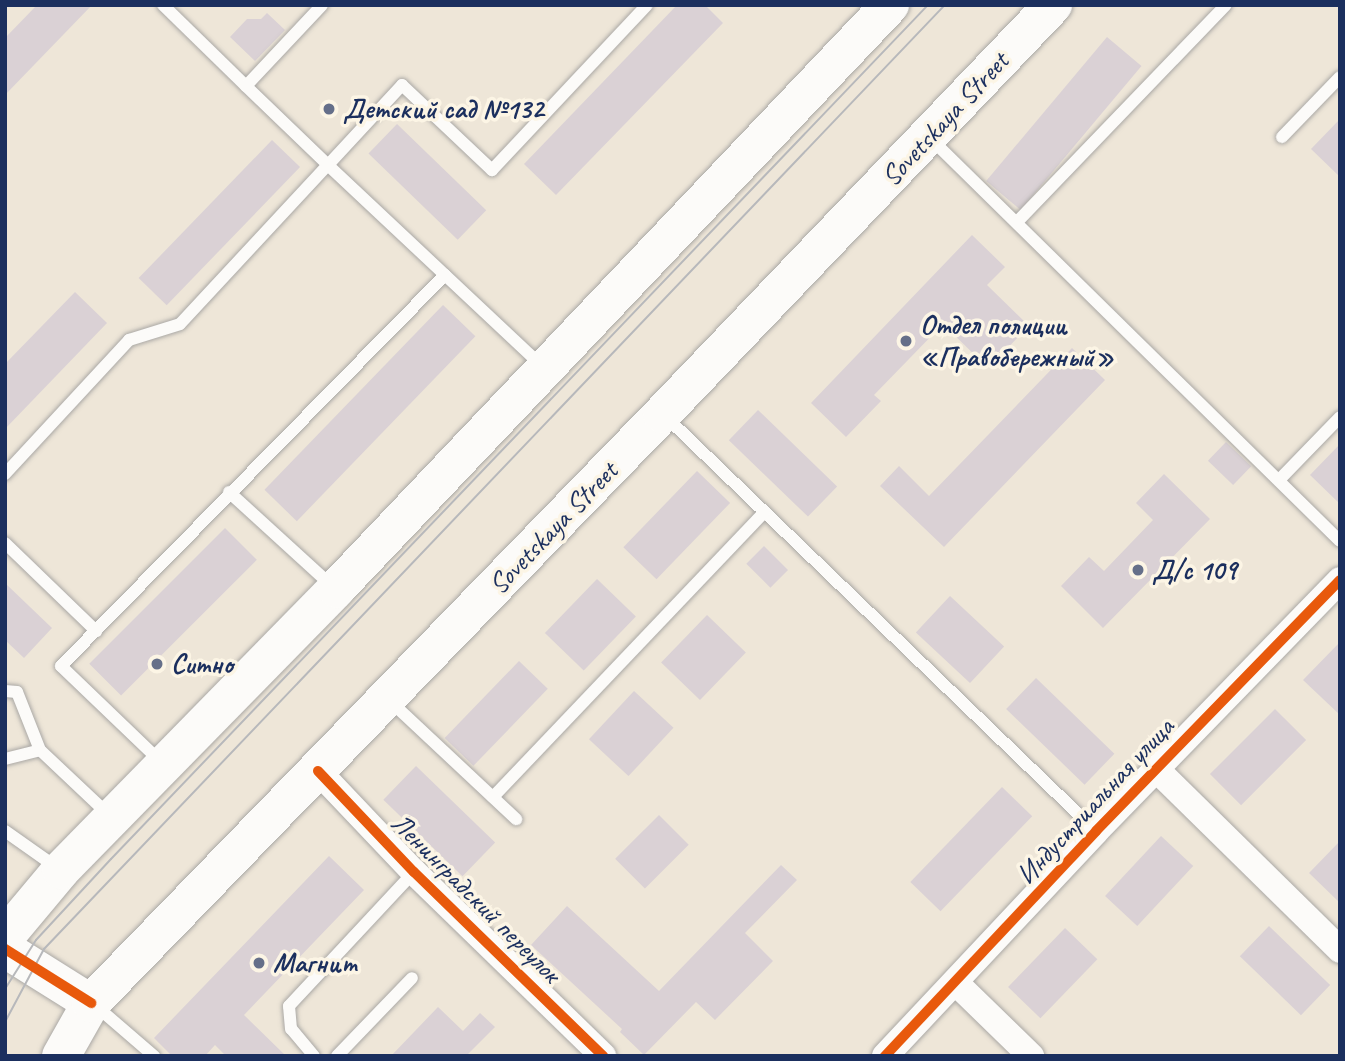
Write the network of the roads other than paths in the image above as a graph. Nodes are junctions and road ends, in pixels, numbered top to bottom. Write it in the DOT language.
graph roads {
  1 [pos="163,5"];
  2 [pos="323,5"];
  3 [pos="647,5"];
  4 [pos="1053,5"];
  5 [pos="1226,5"];
  6 [pos="883,8"];
  7 [pos="1340,76"];
  8 [pos="246,86"];
  9 [pos="929,137"];
  10 [pos="1282,137"];
  11 [pos="328,165"];
  12 [pos="1017,222"];
  13 [pos="444,275"];
  14 [pos="544,369"];
  15 [pos="662,414"];
  16 [pos="1340,417"];
  17 [pos="5,474"];
  18 [pos="1280,479"];
  19 [pos="229,492"];
  20 [pos="764,512"];
  21 [pos="1340,541"];
  22 [pos="5,543"];
  23 [pos="1340,580"];
  24 [pos="336,589"];
  25 [pos="96,631"];
  26 [pos="5,691"];
  27 [pos="388,699"];
  28 [pos="40,750"];
  29 [pos="5,759"];
  30 [pos="165,766"];
  31 [pos="1156,769"];
  32 [pos="318,771"];
  33 [pos="492,797"];
  34 [pos="113,819"];
  35 [pos="516,819"];
  36 [pos="5,831"];
  37 [pos="1096,831"];
  38 [pos="61,870"];
  39 [pos="414,872"];
  40 [pos="5,937"];
  41 [pos="5,949"];
  42 [pos="1340,950"];
  43 [pos="412,978"];
  44 [pos="956,983"];
  45 [pos="91,1003"];
  46 [pos="61,1056"];
  47 [pos="154,1056"];
  48 [pos="314,1056"];
  49 [pos="337,1056"];
  50 [pos="603,1056"];
  51 [pos="885,1056"];
  52 [pos="1031,1056"];
  1 -- 8 [label="lane"];
  2 -- 8 [label="lane"];
  3 -- 11 [label="lane"];
  4 -- 9 [label="main road, Sovetskaya Street"];
  5 -- 12 [label="lane"];
  6 -- 14 [label="main road"];
  7 -- 10 [label="lane"];
  8 -- 11 [label="lane"];
  9 -- 12 [label="lane"];
  9 -- 15 [label="main road, Sovetskaya Street"];
  11 -- 13 [label="lane"];
  11 -- 17 [label="lane"];
  12 -- 18 [label="lane"];
  13 -- 14 [label="lane"];
  13 -- 19 [label="lane"];
  14 -- 24 [label="main road"];
  15 -- 20 [label="lane"];
  15 -- 27 [label="main road, Sovetskaya Street"];
  16 -- 18 [label="lane"];
  18 -- 21 [label="lane"];
  19 -- 24 [label="lane"];
  19 -- 25 [label="lane"];
  20 -- 33 [label="lane"];
  20 -- 37 [label="lane"];
  22 -- 25 [label="lane"];
  23 -- 31 [label="street, Индустриальная улица"];
  24 -- 30 [label="main road"];
  25 -- 30 [label="lane"];
  26 -- 28 [label="lane"];
  27 -- 32 [label="main road, Sovetskaya Street"];
  27 -- 33 [label="lane"];
  28 -- 29 [label="lane"];
  28 -- 34 [label="lane"];
  30 -- 34 [label="main road"];
  31 -- 37 [label="street, Индустриальная улица"];
  31 -- 42 [label="street"];
  32 -- 39 [label="street, Ленинградский переулок"];
  32 -- 45 [label="main road, Sovetskaya Street"];
  33 -- 35 [label="lane"];
  34 -- 38 [label="main road"];
  36 -- 38 [label="lane"];
  37 -- 44 [label="street, Индустриальная улица"];
  38 -- 40 [label="main road"];
  39 -- 48 [label="lane"];
  39 -- 50 [label="street, Ленинградский переулок"];
  41 -- 45 [label="street"];
  43 -- 49 [label="lane"];
  44 -- 51 [label="street, Индустриальная улица"];
  44 -- 52 [label="street"];
  45 -- 46 [label="main road, Sovetskaya Street"];
  45 -- 47 [label="lane"];
}
